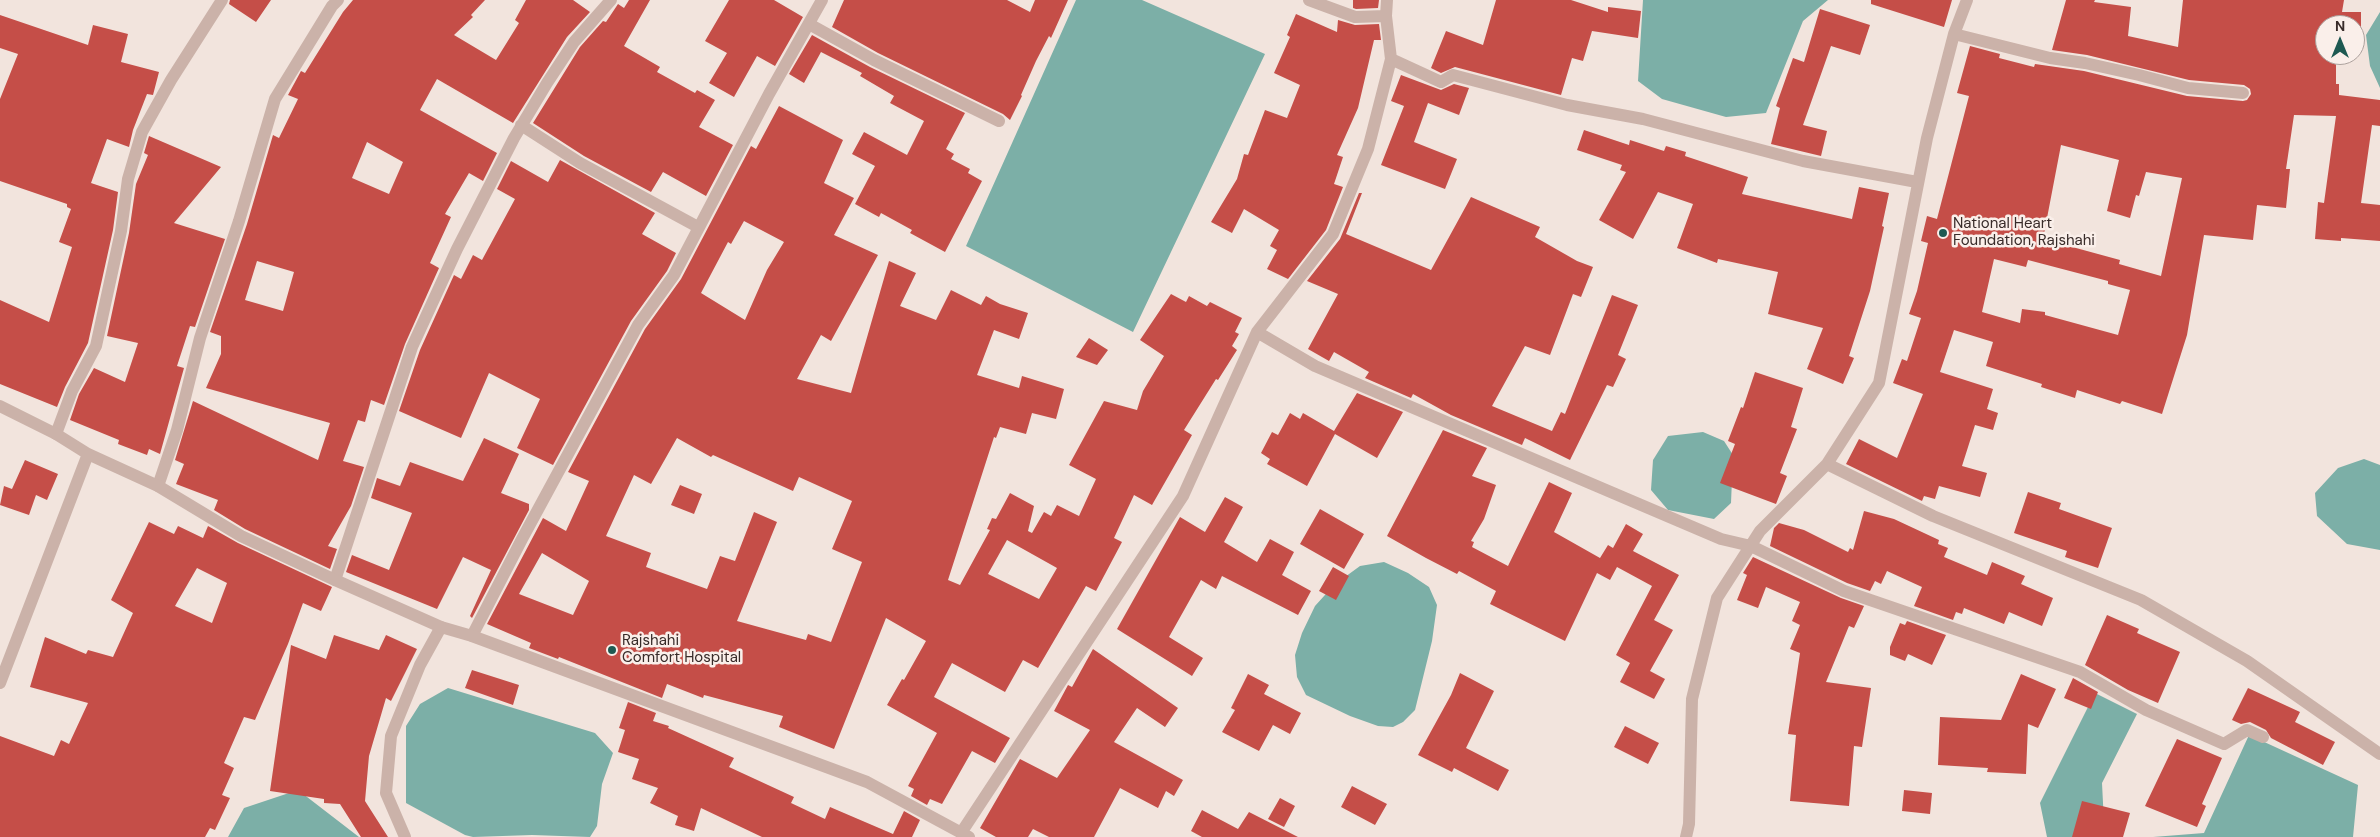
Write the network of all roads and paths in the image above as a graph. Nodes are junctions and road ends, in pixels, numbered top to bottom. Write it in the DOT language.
graph roads {
  1 [pos="222,0"];
  2 [pos="338,0"];
  3 [pos="611,0"];
  4 [pos="822,0"];
  5 [pos="1310,0"];
  6 [pos="1387,0"];
  7 [pos="1967,0"];
  8 [pos="1386,16"];
  9 [pos="809,24"];
  10 [pos="1954,34"];
  11 [pos="1391,59"];
  12 [pos="2243,93"];
  13 [pos="998,121"];
  14 [pos="521,125"];
  15 [pos="1916,182"];
  16 [pos="698,227"];
  17 [pos="1257,332"];
  18 [pos="0,406"];
  19 [pos="56,434"];
  20 [pos="88,454"];
  21 [pos="1827,464"];
  22 [pos="158,486"];
  23 [pos="1751,546"];
  24 [pos="335,580"];
  25 [pos="441,627"];
  26 [pos="472,636"];
  27 [pos="0,684"];
  28 [pos="2263,737"];
  29 [pos="2380,754"];
  30 [pos="965,835"];
  31 [pos="405,837"];
  32 [pos="1686,837"];
  1 -- 19 [label="street"];
  2 -- 22 [label="street"];
  3 -- 14 [label="street"];
  4 -- 9 [label="street"];
  5 -- 8 [label="street"];
  6 -- 8 [label="street"];
  7 -- 10 [label="street"];
  8 -- 11 [label="street"];
  9 -- 13 [label="street"];
  9 -- 16 [label="street"];
  10 -- 12 [label="street"];
  10 -- 15 [label="street"];
  11 -- 15 [label="street"];
  11 -- 17 [label="street"];
  14 -- 16 [label="street"];
  14 -- 24 [label="street"];
  15 -- 21 [label="street"];
  16 -- 26 [label="street"];
  17 -- 23 [label="street"];
  17 -- 30 [label="street"];
  18 -- 19 [label="street"];
  19 -- 20 [label="street"];
  20 -- 22 [label="street"];
  20 -- 27 [label="street"];
  21 -- 23 [label="street"];
  21 -- 29 [label="street"];
  22 -- 24 [label="street"];
  23 -- 28 [label="street"];
  23 -- 32 [label="street"];
  24 -- 25 [label="street"];
  25 -- 26 [label="street"];
  25 -- 31 [label="street"];
  26 -- 30 [label="street"];
}
